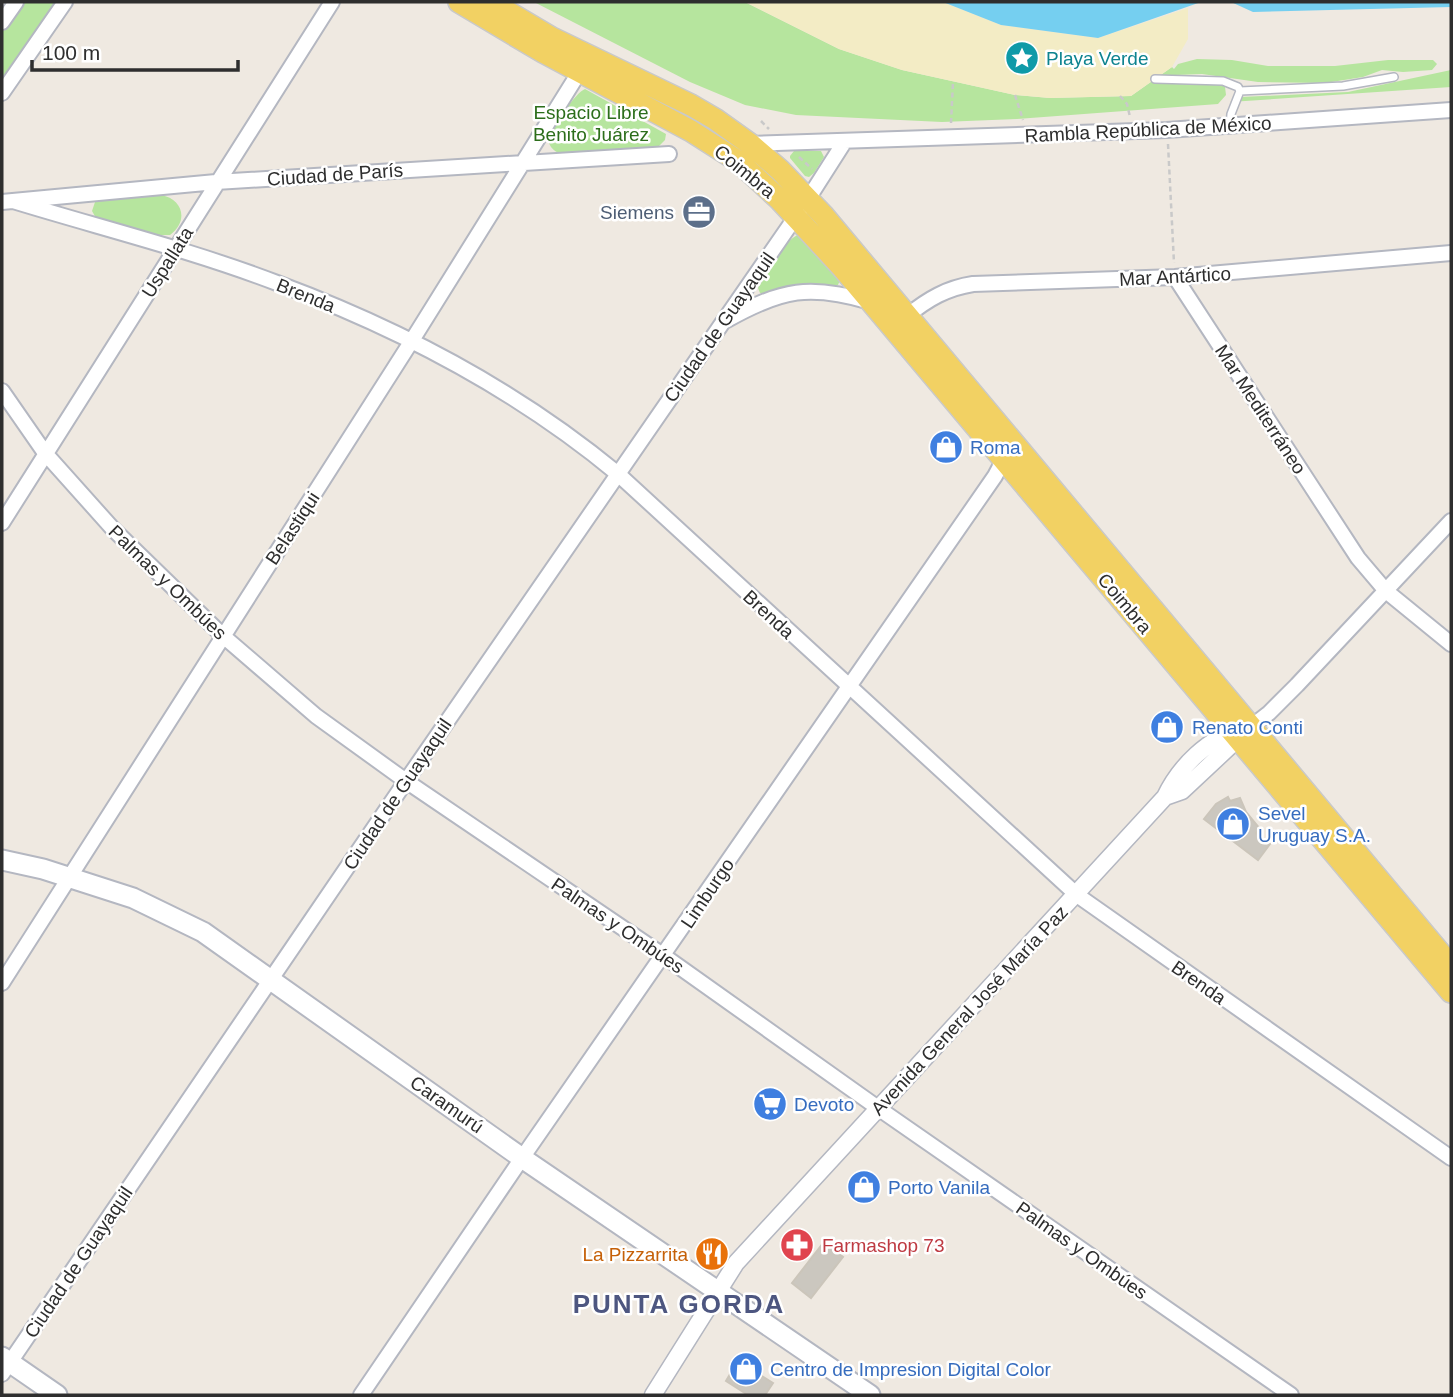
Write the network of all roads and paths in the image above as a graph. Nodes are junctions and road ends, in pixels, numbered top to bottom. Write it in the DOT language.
graph roads {
  1 [pos="16,2"];
  2 [pos="65,2"];
  3 [pos="332,2"];
  4 [pos="459,2"];
  5 [pos="491,2"];
  6 [pos="2,22"];
  7 [pos="580,71"];
  8 [pos="1395,77"];
  9 [pos="1155,79"];
  10 [pos="953,82"];
  11 [pos="1240,91"];
  12 [pos="2,93"];
  13 [pos="1015,95"];
  14 [pos="1119,96"];
  15 [pos="1451,110"];
  16 [pos="1131,121"];
  17 [pos="1230,126"];
  18 [pos="1025,127"];
  19 [pos="951,130"];
  20 [pos="1167,130"];
  21 [pos="845,141"];
  22 [pos="750,144"];
  23 [pos="669,154"];
  24 [pos="522,162"];
  25 [pos="216,181"];
  26 [pos="8,202"];
  27 [pos="802,207"];
  28 [pos="175,250"];
  29 [pos="1451,253"];
  30 [pos="1175,278"];
  31 [pos="872,303"];
  32 [pos="907,316"];
  33 [pos="723,322"];
  34 [pos="411,342"];
  35 [pos="2,391"];
  36 [pos="45,453"];
  37 [pos="1004,459"];
  38 [pos="618,474"];
  39 [pos="1451,520"];
  40 [pos="2,523"];
  41 [pos="1386,591"];
  42 [pos="222,635"];
  43 [pos="1451,644"];
  44 [pos="849,687"];
  45 [pos="1240,732"];
  46 [pos="406,781"];
  47 [pos="2,860"];
  48 [pos="69,878"];
  49 [pos="1077,895"];
  50 [pos="664,956"];
  51 [pos="1451,966"];
  52 [pos="271,979"];
  53 [pos="2,983"];
  54 [pos="1451,992"];
  55 [pos="878,1108"];
  56 [pos="522,1158"];
  57 [pos="1451,1158"];
  58 [pos="720,1291"];
  59 [pos="4,1364"];
  60 [pos="57,1395"];
  61 [pos="361,1395"];
  62 [pos="653,1395"];
  63 [pos="870,1395"];
  64 [pos="1291,1395"];
  1 -- 6 [label="street"];
  2 -- 12 [label="street"];
  3 -- 25 [label="street, Uspallata"];
  4 -- 7 [label="main road"];
  5 -- 22 [label="main road"];
  7 -- 24 [label="street, Belastiqui"];
  7 -- 27 [label="main road, Coimbra"];
  8 -- 11 [label="lane"];
  9 -- 11 [label="lane"];
  10 -- 19 [label="path"];
  11 -- 17 [label="lane"];
  13 -- 18 [label="path"];
  14 -- 16 [label="path"];
  15 -- 17 [label="street, Rambla República de México"];
  17 -- 20 [label="street, Rambla República de México"];
  20 -- 21 [label="street, Rambla República de México"];
  20 -- 30 [label="path"];
  21 -- 22 [label="street, Rambla República de México"];
  21 -- 27 [label="street"];
  22 -- 27 [label="main road, Coimbra"];
  23 -- 24 [label="street, Ciudad de París"];
  24 -- 25 [label="street, Ciudad de París"];
  24 -- 34 [label="street, Belastiqui"];
  25 -- 26 [label="street, Ciudad de París"];
  25 -- 28 [label="street, Uspallata"];
  26 -- 28 [label="street, Brenda"];
  27 -- 31 [label="main road, Coimbra"];
  27 -- 32 [label="main road, Coimbra"];
  27 -- 33 [label="street, Ciudad de Guayaquil"];
  28 -- 34 [label="street, Brenda"];
  28 -- 36 [label="street, Uspallata"];
  29 -- 30 [label="street, Mar Antártico"];
  30 -- 32 [label="street, Mar Antártico"];
  30 -- 41 [label="street, Mar Mediterráneo"];
  31 -- 33 [label="street"];
  31 -- 37 [label="main road, Coimbra"];
  32 -- 45 [label="main road, Coimbra"];
  33 -- 38 [label="street, Ciudad de Guayaquil"];
  34 -- 38 [label="street, Brenda"];
  34 -- 42 [label="street, Belastiqui"];
  35 -- 36 [label="street, Palmas y Ombúes"];
  36 -- 40 [label="street, Uspallata"];
  36 -- 42 [label="street, Palmas y Ombúes"];
  37 -- 44 [label="street, Limburgo"];
  37 -- 45 [label="main road, Coimbra"];
  38 -- 44 [label="street, Brenda"];
  38 -- 46 [label="street, Ciudad de Guayaquil"];
  39 -- 41 [label="street, Avenida General José María Paz"];
  41 -- 43 [label="street, Mar Mediterráneo"];
  41 -- 45 [label="street, Avenida General José María Paz"];
  42 -- 46 [label="street, Palmas y Ombúes"];
  42 -- 48 [label="street, Belastiqui"];
  44 -- 49 [label="street, Brenda"];
  44 -- 50 [label="street, Limburgo"];
  45 -- 49 [label="street, Avenida General José María Paz"];
  45 -- 51 [label="main road, Coimbra"];
  45 -- 54 [label="main road, Coimbra"];
  46 -- 50 [label="street, Palmas y Ombúes"];
  46 -- 52 [label="street, Ciudad de Guayaquil"];
  47 -- 48 [label="main road, Caramurú"];
  48 -- 52 [label="main road, Caramurú"];
  48 -- 53 [label="street, Belastiqui"];
  49 -- 55 [label="street, Avenida General José María Paz"];
  49 -- 57 [label="street, Brenda"];
  50 -- 55 [label="street, Palmas y Ombúes"];
  50 -- 56 [label="street, Limburgo"];
  52 -- 56 [label="main road, Caramurú"];
  52 -- 59 [label="street, Ciudad de Guayaquil"];
  55 -- 58 [label="street, Avenida General José María Paz"];
  55 -- 64 [label="street, Palmas y Ombúes"];
  56 -- 58 [label="main road, Caramurú"];
  56 -- 61 [label="street, Limburgo"];
  58 -- 62 [label="street, Avenida General José María Paz"];
  58 -- 63 [label="main road, Caramurú"];
  59 -- 60 [label="main road"];
}
